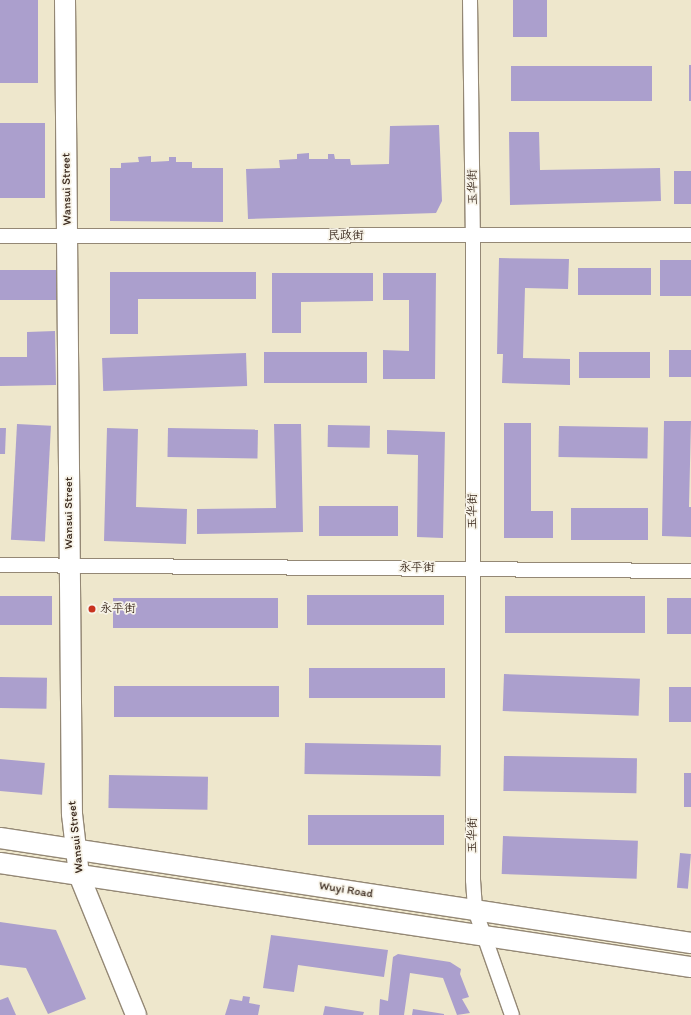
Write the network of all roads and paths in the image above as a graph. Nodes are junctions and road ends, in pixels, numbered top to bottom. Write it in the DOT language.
graph roads {
  1 [pos="65,0"];
  2 [pos="470,0"];
  3 [pos="691,235"];
  4 [pos="0,236"];
  5 [pos="67,236"];
  6 [pos="473,236"];
  7 [pos="0,565"];
  8 [pos="70,566"];
  9 [pos="473,568"];
  10 [pos="691,570"];
  11 [pos="0,838"];
  12 [pos="76,849"];
  13 [pos="0,863"];
  14 [pos="79,875"];
  15 [pos="476,910"];
  16 [pos="484,936"];
  17 [pos="691,943"];
  18 [pos="691,967"];
  19 [pos="136,1015"];
  20 [pos="512,1015"];
  1 -- 5 [label="main road, Wansui Street"];
  2 -- 6 [label="street, 玉华街"];
  3 -- 6 [label="street, 民政街"];
  4 -- 5 [label="street, 民政街"];
  5 -- 6 [label="street, 民政街"];
  5 -- 8 [label="main road, Wansui Street"];
  6 -- 9 [label="street, 玉华街"];
  7 -- 8 [label="street, 永平街"];
  8 -- 9 [label="street, 永平街"];
  8 -- 12 [label="main road, Wansui Street"];
  9 -- 10 [label="street, 永平街"];
  9 -- 15 [label="street, 玉华街"];
  11 -- 12 [label="main road, Wuyi Road"];
  12 -- 14 [label="main road, Wansui Street"];
  12 -- 15 [label="main road, Wuyi Road"];
  13 -- 14 [label="main road, Wuyi Road"];
  14 -- 16 [label="main road, Wuyi Road"];
  14 -- 19 [label="main road, Wansui Street"];
  15 -- 16 [label="street, 玉华街"];
  15 -- 17 [label="main road, Wuyi Road"];
  16 -- 18 [label="main road, Wuyi Road"];
  16 -- 20 [label="street, 玉华街"];
}
